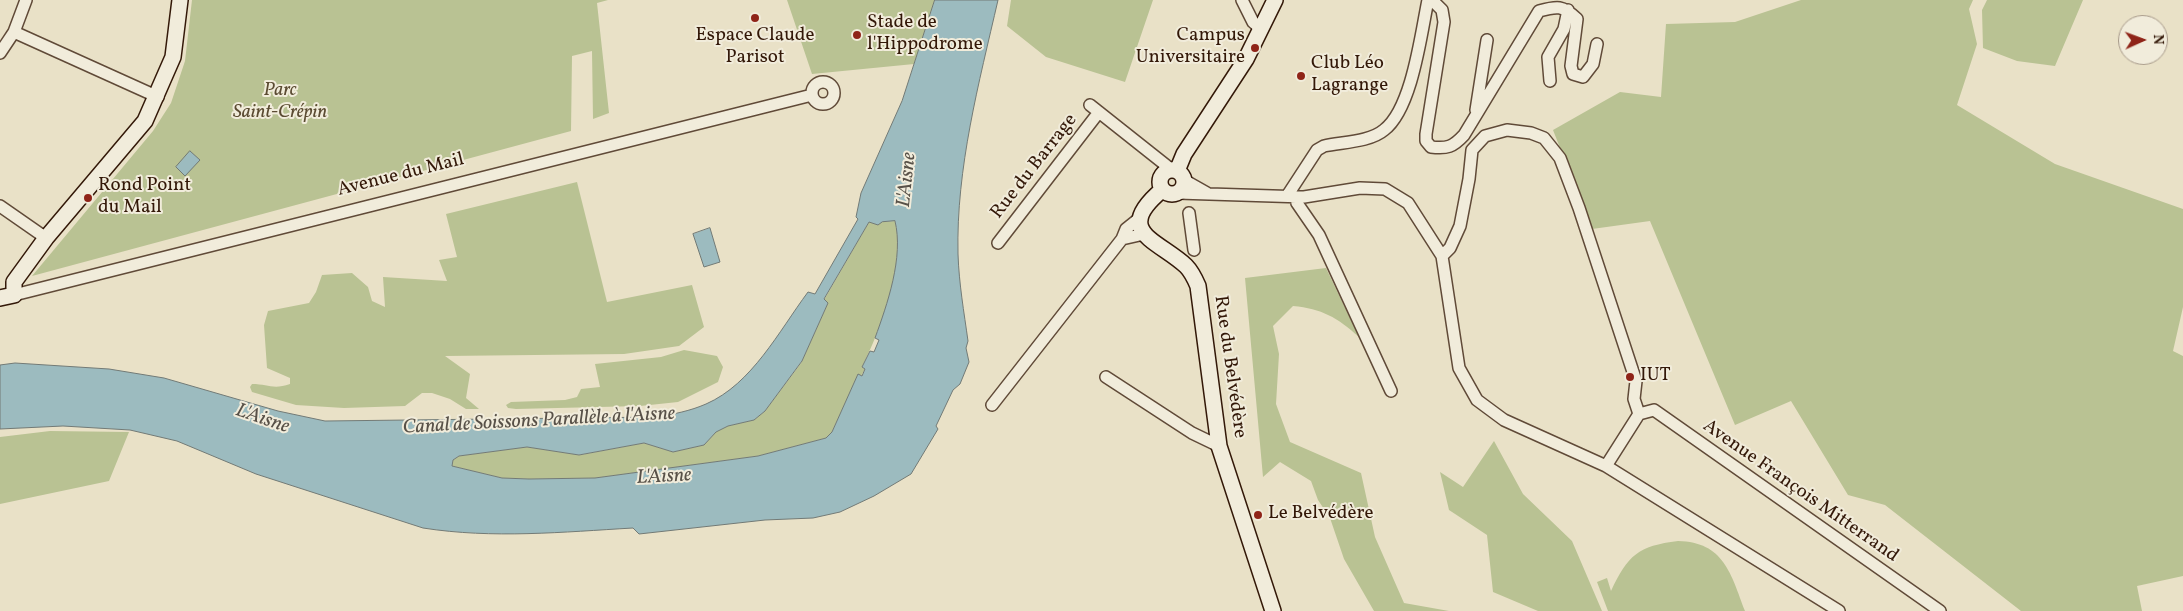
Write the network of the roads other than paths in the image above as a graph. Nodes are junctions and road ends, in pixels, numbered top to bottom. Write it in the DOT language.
graph roads {
  1 [pos="26,0"];
  2 [pos="180,0"];
  3 [pos="1242,0"];
  4 [pos="1275,0"];
  5 [pos="1430,0"];
  6 [pos="1568,10"];
  7 [pos="1261,29"];
  8 [pos="14,32"];
  9 [pos="1487,40"];
  10 [pos="1597,44"];
  11 [pos="0,53"];
  12 [pos="1550,81"];
  13 [pos="812,95"];
  14 [pos="158,97"];
  15 [pos="1474,117"];
  16 [pos="1178,178"];
  17 [pos="1162,190"];
  18 [pos="1292,197"];
  19 [pos="0,206"];
  20 [pos="1189,213"];
  21 [pos="1141,217"];
  22 [pos="1144,234"];
  23 [pos="46,238"];
  24 [pos="1122,239"];
  25 [pos="998,243"];
  26 [pos="1194,250"];
  27 [pos="1442,256"];
  28 [pos="7,297"];
  29 [pos="1106,377"];
  30 [pos="1390,390"];
  31 [pos="992,405"];
  32 [pos="1639,414"];
  33 [pos="1220,446"];
  34 [pos="1606,466"];
  35 [pos="1273,611"];
  36 [pos="1839,611"];
  37 [pos="1940,611"];
  1 -- 8 [label="street"];
  2 -- 14 [label="main road"];
  3 -- 7 [label="street"];
  4 -- 7 [label="main road"];
  5 -- 15 [label="street"];
  5 -- 18 [label="street"];
  6 -- 10 [label="street"];
  6 -- 12 [label="street"];
  6 -- 15 [label="street"];
  7 -- 16 [label="main road"];
  8 -- 11 [label="street"];
  8 -- 14 [label="street"];
  9 -- 15 [label="street"];
  13 -- 28 [label="street, Avenue du Mail"];
  14 -- 23 [label="main road"];
  16 -- 17 [label="main road"];
  16 -- 17 [label="main road"];
  16 -- 18 [label="street"];
  16 -- 25 [label="street, Rue du Barrage"];
  17 -- 21 [label="main road"];
  18 -- 27 [label="street"];
  18 -- 30 [label="street"];
  19 -- 23 [label="street"];
  20 -- 26 [label="street"];
  21 -- 22 [label="main road"];
  21 -- 24 [label="street"];
  22 -- 24 [label="street"];
  22 -- 33 [label="main road, Rue du Belvédère"];
  23 -- 28 [label="main road"];
  24 -- 31 [label="street"];
  27 -- 32 [label="street"];
  27 -- 34 [label="street"];
  29 -- 33 [label="street"];
  32 -- 34 [label="street"];
  32 -- 37 [label="street, Avenue François Mitterrand"];
  33 -- 35 [label="main road, Rue du Belvédère"];
  34 -- 36 [label="street"];
}
